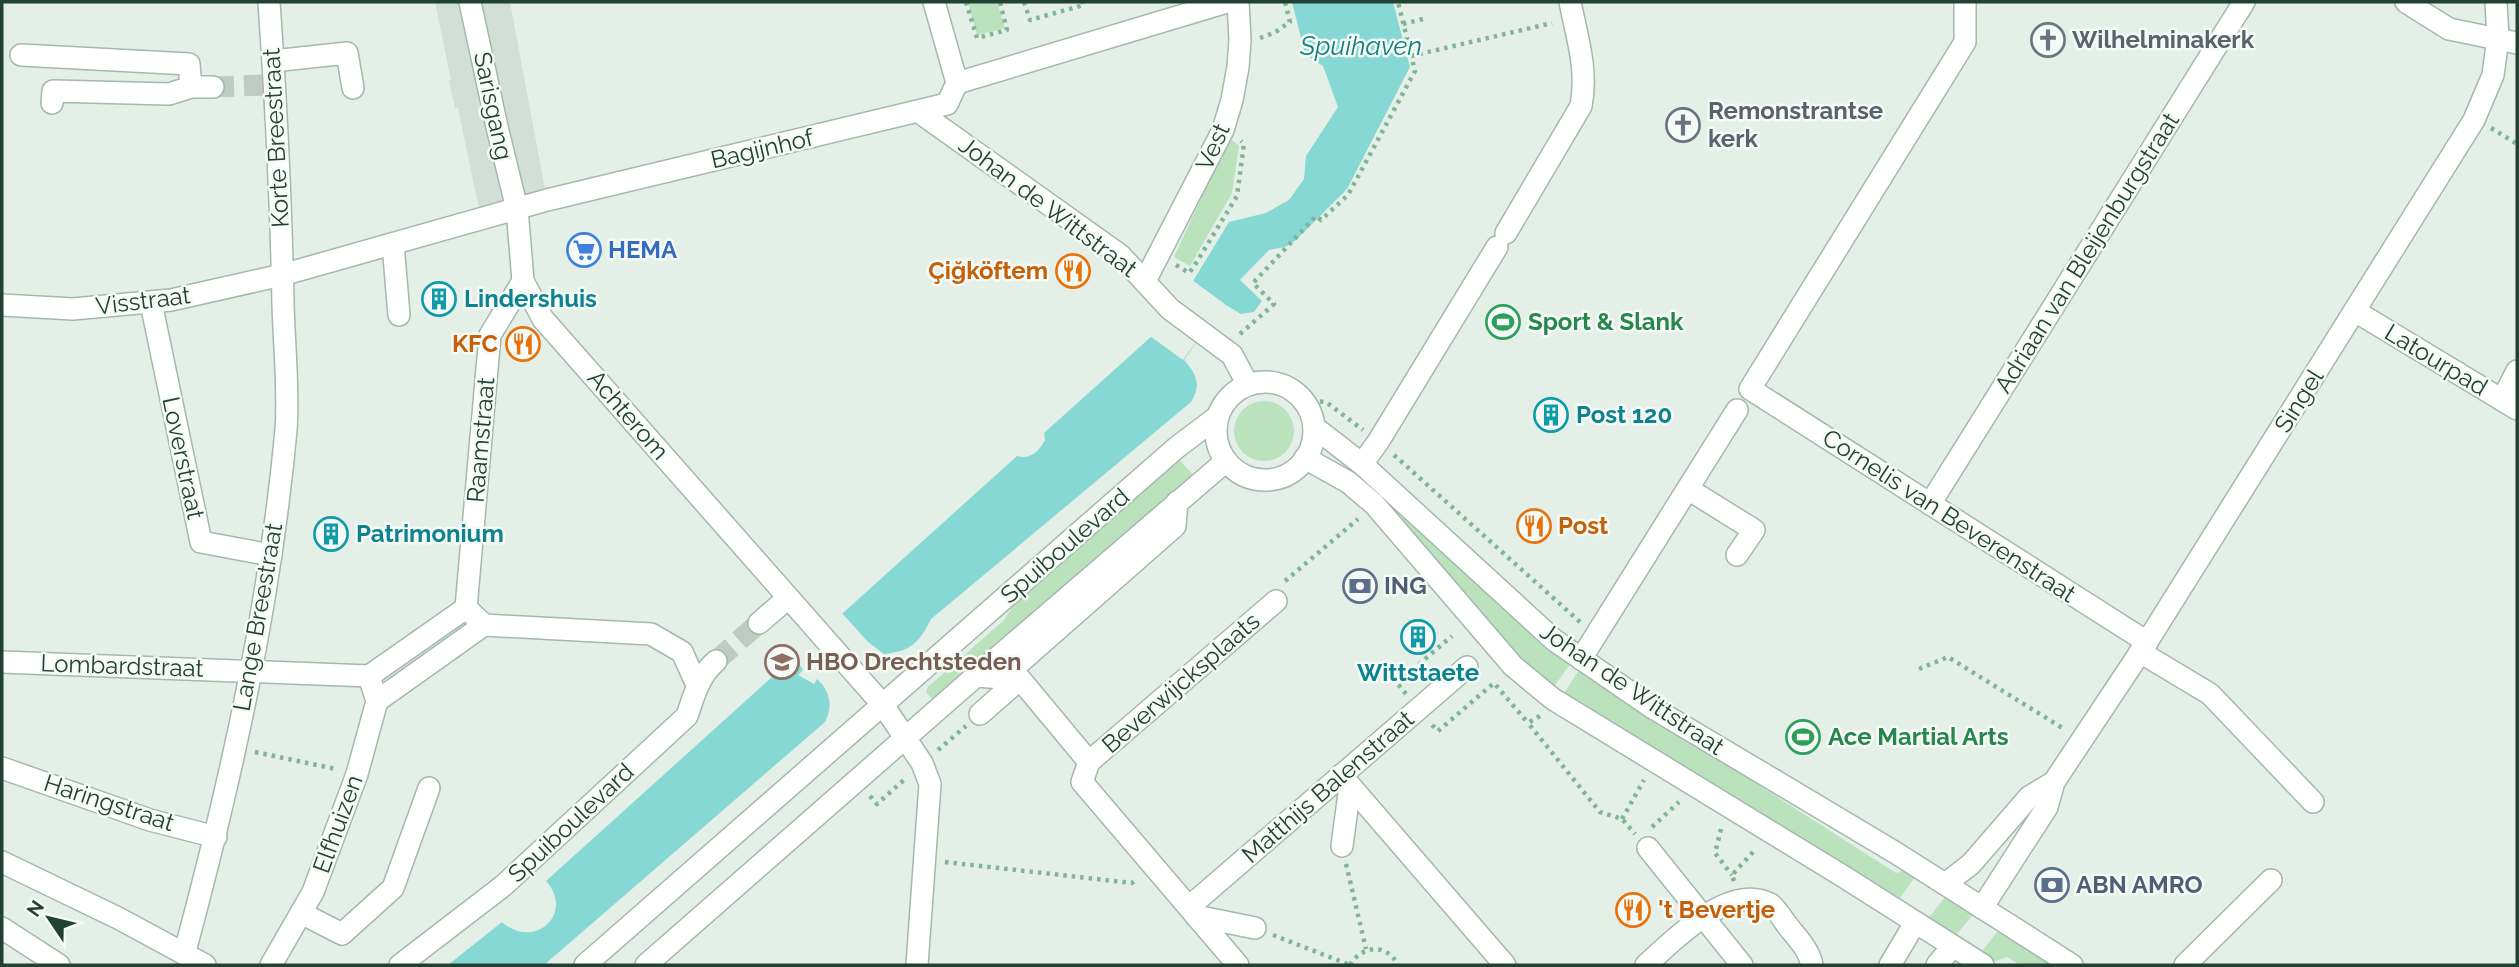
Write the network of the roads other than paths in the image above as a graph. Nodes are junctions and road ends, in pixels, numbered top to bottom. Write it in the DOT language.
graph roads {
  1 [pos="269,2"];
  2 [pos="470,2"];
  3 [pos="934,2"];
  4 [pos="1227,2"];
  5 [pos="1238,2"];
  6 [pos="1965,2"];
  7 [pos="2245,2"];
  8 [pos="2406,2"];
  9 [pos="2496,2"];
  10 [pos="1572,10"];
  11 [pos="2507,41"];
  12 [pos="21,55"];
  13 [pos="273,61"];
  14 [pos="957,83"];
  15 [pos="213,87"];
  16 [pos="191,88"];
  17 [pos="353,88"];
  18 [pos="52,97"];
  19 [pos="919,112"];
  20 [pos="517,209"];
  21 [pos="393,244"];
  22 [pos="282,275"];
  23 [pos="523,281"];
  24 [pos="1145,281"];
  25 [pos="151,303"];
  26 [pos="2,305"];
  27 [pos="2355,311"];
  28 [pos="399,315"];
  29 [pos="2517,371"];
  30 [pos="1248,385"];
  31 [pos="2509,404"];
  32 [pos="1737,410"];
  33 [pos="1217,417"];
  34 [pos="1314,428"];
  35 [pos="1306,458"];
  36 [pos="1226,461"];
  37 [pos="1362,464"];
  38 [pos="1688,489"];
  39 [pos="1930,505"];
  40 [pos="271,555"];
  41 [pos="1737,555"];
  42 [pos="789,598"];
  43 [pos="1276,601"];
  44 [pos="466,608"];
  45 [pos="759,623"];
  46 [pos="484,625"];
  47 [pos="2144,647"];
  48 [pos="1581,659"];
  49 [pos="716,661"];
  50 [pos="2,662"];
  51 [pos="1467,667"];
  52 [pos="251,671"];
  53 [pos="369,676"];
  54 [pos="698,685"];
  55 [pos="377,701"];
  56 [pos="883,705"];
  57 [pos="980,714"];
  58 [pos="905,737"];
  59 [pos="1090,762"];
  60 [pos="2,768"];
  61 [pos="1346,781"];
  62 [pos="2054,782"];
  63 [pos="429,788"];
  64 [pos="2313,802"];
  65 [pos="216,836"];
  66 [pos="1643,843"];
  67 [pos="1342,846"];
  68 [pos="2,862"];
  69 [pos="2271,880"];
  70 [pos="1945,884"];
  71 [pos="1982,908"];
  72 [pos="1192,912"];
  73 [pos="301,913"];
  74 [pos="1701,916"];
  75 [pos="1915,923"];
  76 [pos="2,928"];
  77 [pos="1255,928"];
  78 [pos="1952,947"];
  79 [pos="183,953"];
  80 [pos="60,965"];
  81 [pos="205,965"];
  82 [pos="271,965"];
  83 [pos="400,965"];
  84 [pos="585,965"];
  85 [pos="646,965"];
  86 [pos="917,965"];
  87 [pos="1238,965"];
  88 [pos="1505,965"];
  89 [pos="1646,965"];
  90 [pos="1742,965"];
  91 [pos="1812,965"];
  92 [pos="1890,965"];
  93 [pos="1937,965"];
  94 [pos="1983,965"];
  95 [pos="2072,965"];
  96 [pos="2185,965"];
  1 -- 13 [label="street, Korte Breestraat"];
  2 -- 20 [label="street, Sarisgang"];
  3 -- 14 [label="street"];
  4 -- 14 [label="street"];
  5 -- 24 [label="street, Vest"];
  6 -- 39 [label="street, Cornelis van Beverenstraat"];
  7 -- 39 [label="street, Adriaan van Bleijenburgstraat"];
  8 -- 11 [label="street"];
  9 -- 11 [label="street, Singel"];
  10 -- 37 [label="street"];
  11 -- 27 [label="street, Singel"];
  12 -- 16 [label="street"];
  13 -- 17 [label="street"];
  13 -- 22 [label="street, Korte Breestraat"];
  14 -- 19 [label="street, Bagijnhof"];
  15 -- 16 [label="street"];
  16 -- 18 [label="street"];
  19 -- 20 [label="street, Bagijnhof"];
  19 -- 24 [label="street, Johan de Wittstraat"];
  20 -- 21 [label="street, Bagijnhof"];
  20 -- 23 [label="street, Achterom"];
  21 -- 22 [label="street, Bagijnhof"];
  21 -- 28 [label="street"];
  22 -- 25 [label="street, Visstraat"];
  22 -- 40 [label="street, Lange Breestraat"];
  23 -- 42 [label="street, Achterom"];
  23 -- 44 [label="street, Raamstraat"];
  24 -- 30 [label="street, Johan de Wittstraat"];
  25 -- 26 [label="street, Visstraat"];
  25 -- 40 [label="street, Loverstraat"];
  27 -- 31 [label="street, Latourpad"];
  27 -- 47 [label="street, Singel"];
  29 -- 31 [label="street"];
  30 -- 33 [label="street"];
  30 -- 34 [label="street"];
  32 -- 38 [label="street"];
  33 -- 36 [label="street"];
  33 -- 56 [label="street, Spuiboulevard"];
  34 -- 35 [label="street"];
  34 -- 37 [label="street, Johan de Wittstraat"];
  35 -- 36 [label="street"];
  35 -- 75 [label="street, Johan de Wittstraat"];
  36 -- 58 [label="street, Spuiboulevard"];
  37 -- 48 [label="street, Johan de Wittstraat"];
  38 -- 41 [label="street"];
  38 -- 48 [label="street"];
  39 -- 47 [label="street, Cornelis van Beverenstraat"];
  40 -- 52 [label="street, Lange Breestraat"];
  42 -- 45 [label="street"];
  42 -- 56 [label="street, Achterom"];
  43 -- 59 [label="street, Beverwijcksplaats"];
  44 -- 46 [label="street"];
  44 -- 53 [label="street"];
  46 -- 54 [label="street"];
  46 -- 55 [label="street"];
  47 -- 62 [label="street, Singel"];
  47 -- 64 [label="street, Cornelis van Beverenstraat"];
  48 -- 70 [label="street, Johan de Wittstraat"];
  49 -- 54 [label="street, Spuiboulevard"];
  50 -- 52 [label="street, Lombardstraat"];
  51 -- 61 [label="street, Matthijs Balenstraat"];
  52 -- 53 [label="street, Lombardstraat"];
  52 -- 65 [label="street, Lange Breestraat"];
  53 -- 55 [label="street"];
  54 -- 83 [label="street, Spuiboulevard"];
  55 -- 73 [label="street, Elfhuizen"];
  56 -- 58 [label="street"];
  56 -- 84 [label="street, Spuiboulevard"];
  57 -- 59 [label="street"];
  58 -- 85 [label="street, Spuiboulevard"];
  58 -- 86 [label="street"];
  59 -- 72 [label="street, Beverwijcksplaats"];
  60 -- 65 [label="street, Haringstraat"];
  61 -- 67 [label="street"];
  61 -- 72 [label="street, Matthijs Balenstraat"];
  61 -- 88 [label="street"];
  62 -- 70 [label="street, Singel"];
  62 -- 71 [label="street, Singel"];
  63 -- 73 [label="street"];
  65 -- 79 [label="street, Lange Breestraat"];
  66 -- 74 [label="street"];
  68 -- 79 [label="street"];
  69 -- 96 [label="street"];
  70 -- 71 [label="street, Johan de Wittstraat"];
  71 -- 95 [label="street, Johan de Wittstraat"];
  72 -- 77 [label="street"];
  72 -- 87 [label="street"];
  73 -- 82 [label="street, Elfhuizen"];
  74 -- 89 [label="street"];
  74 -- 90 [label="street"];
  74 -- 91 [label="street"];
  75 -- 78 [label="street, Johan de Wittstraat"];
  75 -- 92 [label="street"];
  76 -- 80 [label="street"];
  78 -- 93 [label="street"];
  78 -- 94 [label="street, Johan de Wittstraat"];
  79 -- 81 [label="street"];
}
